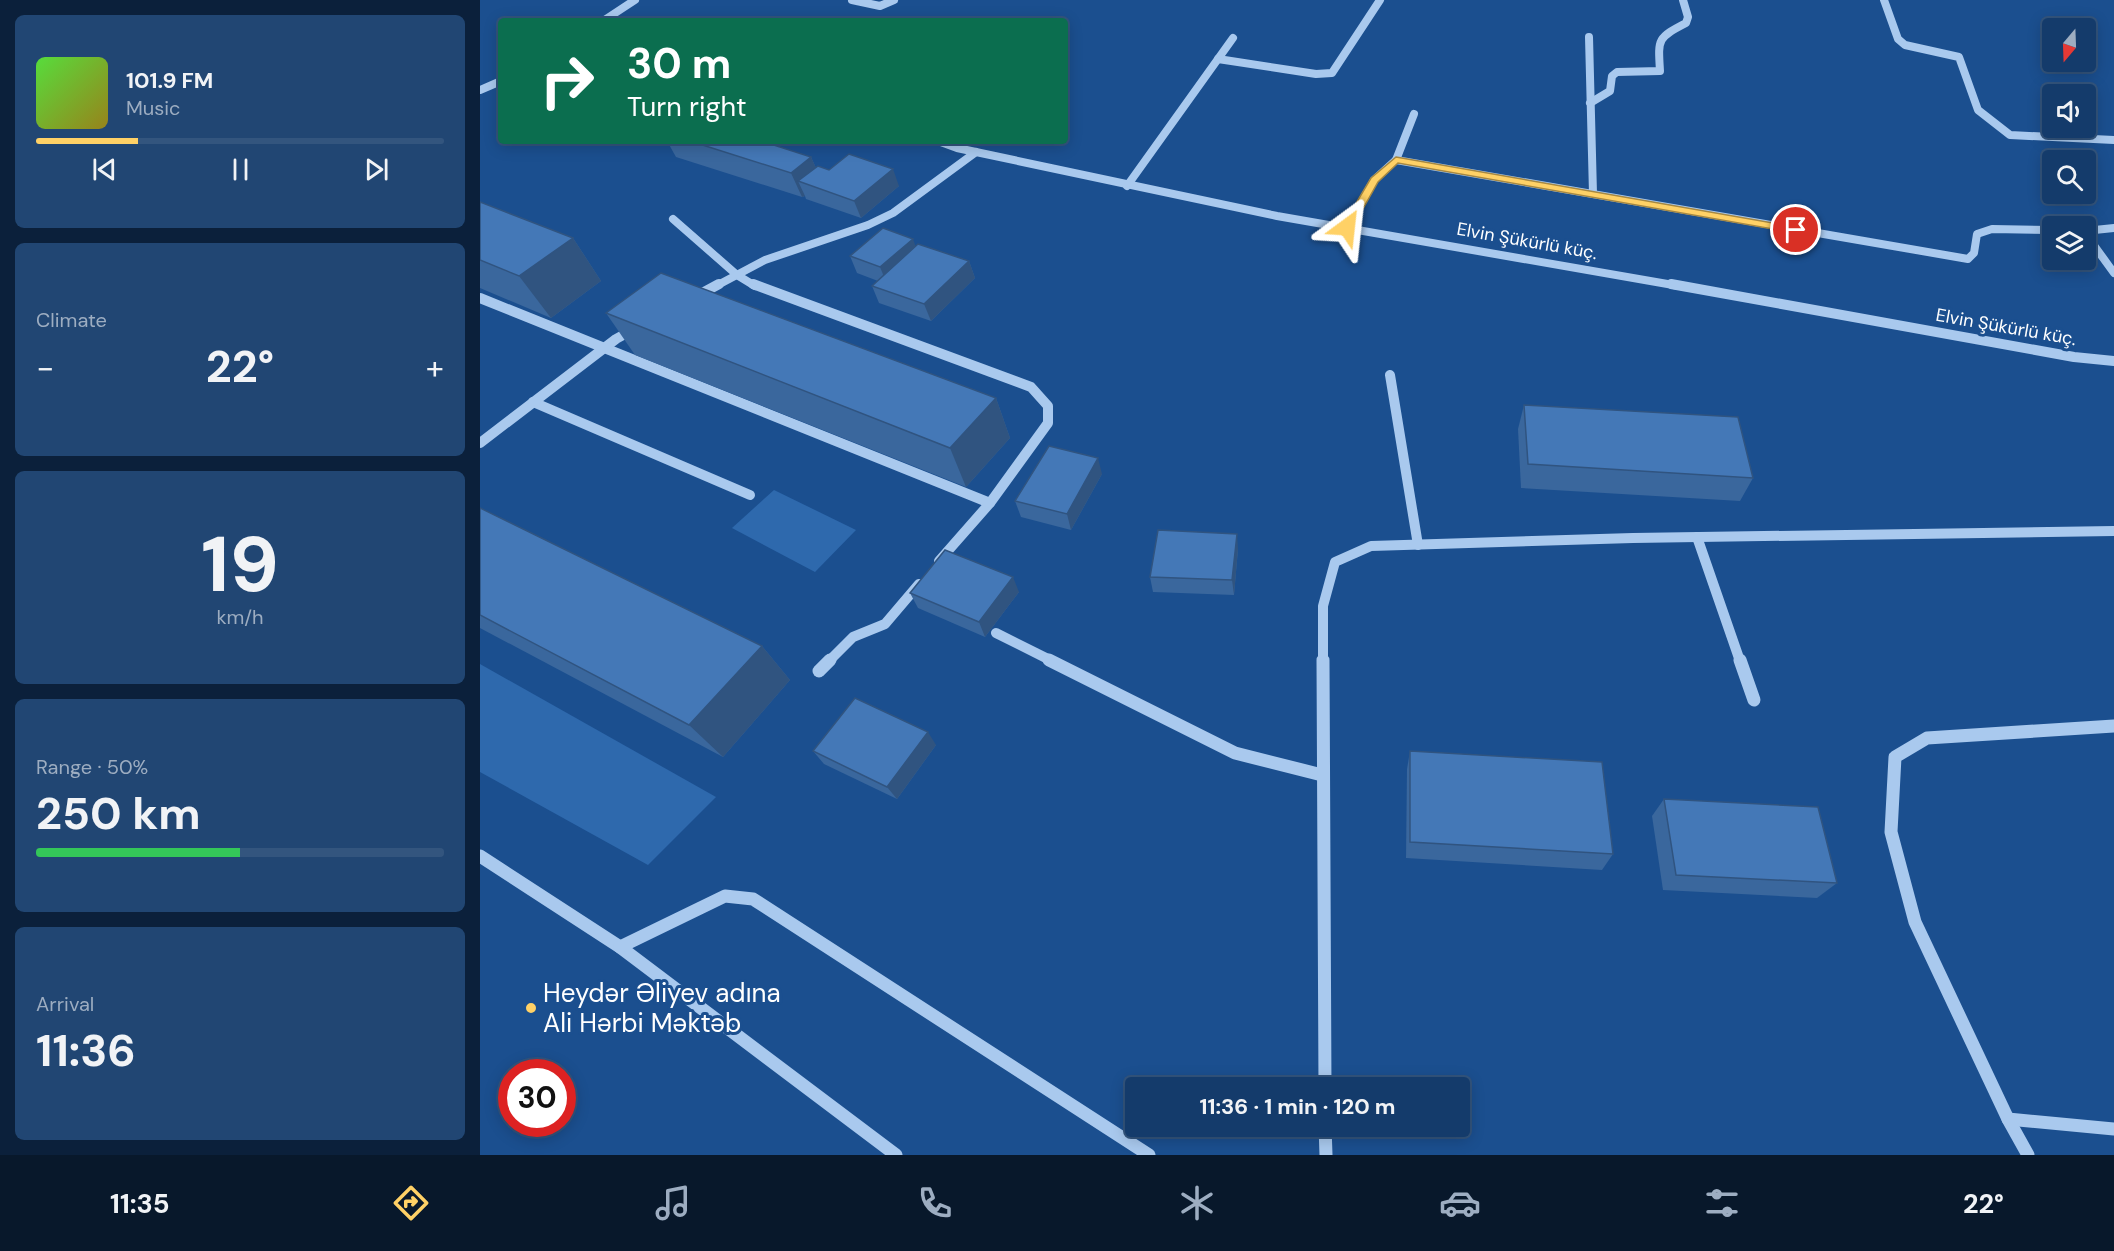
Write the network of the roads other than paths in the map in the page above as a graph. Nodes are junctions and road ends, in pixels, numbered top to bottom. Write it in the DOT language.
graph roads {
  1 [pos="635,0"];
  2 [pos="852,0"];
  3 [pos="894,0"];
  4 [pos="1380,0"];
  5 [pos="1683,0"];
  6 [pos="1884,0"];
  7 [pos="608,18"];
  8 [pos="1589,37"];
  9 [pos="1233,38"];
  10 [pos="1218,59"];
  11 [pos="498,82"];
  12 [pos="480,90"];
  13 [pos="1590,103"];
  14 [pos="1414,114"];
  15 [pos="2114,140"];
  16 [pos="948,144"];
  17 [pos="975,152"];
  18 [pos="1396,160"];
  19 [pos="1127,186"];
  20 [pos="1593,194"];
  21 [pos="673,219"];
  22 [pos="1347,227"];
  23 [pos="2114,228"];
  24 [pos="2042,230"];
  25 [pos="2096,230"];
  26 [pos="2096,248"];
  27 [pos="2114,273"];
  28 [pos="737,275"];
  29 [pos="480,298"];
  30 [pos="687,301"];
  31 [pos="646,323"];
  32 [pos="604,348"];
  33 [pos="2114,362"];
  34 [pos="1390,375"];
  35 [pos="533,402"];
  36 [pos="480,443"];
  37 [pos="750,495"];
  38 [pos="990,503"];
  39 [pos="2114,531"];
  40 [pos="1697,537"];
  41 [pos="1418,544"];
  42 [pos="996,633"];
  43 [pos="819,671"];
  44 [pos="1754,700"];
  45 [pos="2114,726"];
  46 [pos="1322,775"];
  47 [pos="480,856"];
  48 [pos="620,947"];
  49 [pos="1325,1077"];
  50 [pos="2008,1119"];
  51 [pos="2114,1129"];
  52 [pos="1325,1137"];
  53 [pos="896,1155"];
  54 [pos="1149,1155"];
  55 [pos="1326,1155"];
  56 [pos="2028,1155"];
  1 -- 7 [label="street"];
  2 -- 3 [label="street"];
  4 -- 10 [label="street"];
  5 -- 13 [label="street"];
  6 -- 15 [label="street"];
  8 -- 13 [label="street"];
  9 -- 10 [label="street"];
  10 -- 19 [label="street"];
  11 -- 12 [label="street"];
  13 -- 20 [label="street"];
  14 -- 18 [label="street"];
  16 -- 17 [label="street, Elvin Şükürlü küç."];
  17 -- 19 [label="street, Elvin Şükürlü küç."];
  17 -- 28 [label="street"];
  18 -- 20 [label="street"];
  18 -- 22 [label="street"];
  19 -- 22 [label="street, Elvin Şükürlü küç."];
  20 -- 24 [label="street"];
  21 -- 28 [label="street"];
  22 -- 33 [label="street, Elvin Şükürlü küç."];
  23 -- 25 [label="street"];
  26 -- 27 [label="street"];
  28 -- 30 [label="street"];
  28 -- 38 [label="street"];
  29 -- 32 [label="street"];
  31 -- 32 [label="street"];
  32 -- 35 [label="street"];
  32 -- 38 [label="street"];
  34 -- 41 [label="street"];
  35 -- 36 [label="street"];
  35 -- 37 [label="street"];
  38 -- 43 [label="street"];
  39 -- 40 [label="street"];
  40 -- 41 [label="street"];
  40 -- 44 [label="street"];
  41 -- 46 [label="street"];
  42 -- 46 [label="street"];
  45 -- 50 [label="street"];
  46 -- 49 [label="street"];
  47 -- 48 [label="street"];
  48 -- 53 [label="street"];
  48 -- 54 [label="street"];
  50 -- 51 [label="street"];
  50 -- 56 [label="street"];
  52 -- 55 [label="street"];
}
